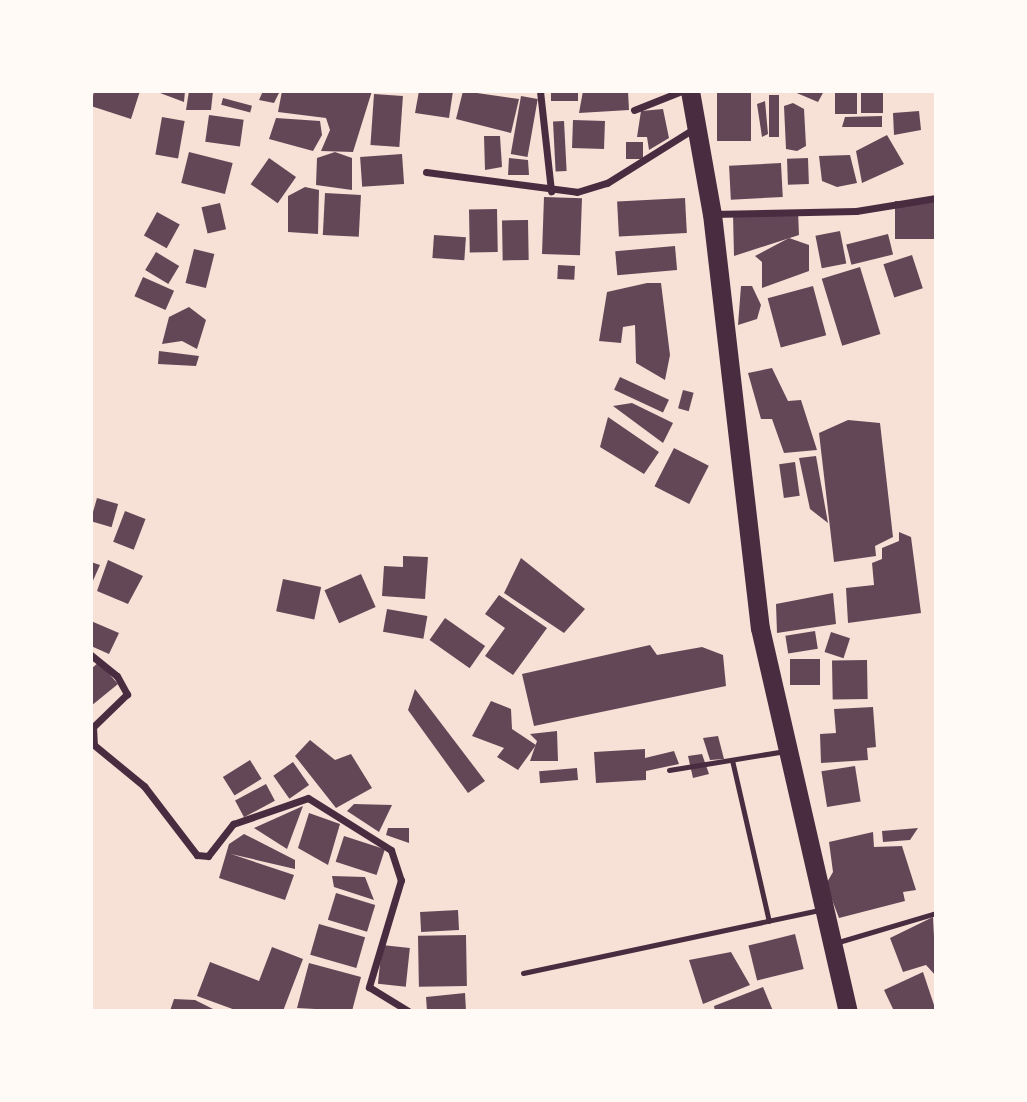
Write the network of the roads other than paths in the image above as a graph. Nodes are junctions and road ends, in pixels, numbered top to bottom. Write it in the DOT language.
graph roads {
  1 [pos="540,91"];
  2 [pos="682,91"];
  3 [pos="690,91"];
  4 [pos="634,110"];
  5 [pos="699,126"];
  6 [pos="426,172"];
  7 [pos="551,191"];
  8 [pos="936,198"];
  9 [pos="712,214"];
  10 [pos="91,655"];
  11 [pos="785,751"];
  12 [pos="733,760"];
  13 [pos="669,770"];
  14 [pos="823,909"];
  15 [pos="936,913"];
  16 [pos="769,920"];
  17 [pos="831,944"];
  18 [pos="523,973"];
  19 [pos="408,1011"];
  20 [pos="848,1011"];
  1 -- 7 [label="street"];
  2 -- 4 [label="street"];
  3 -- 5 [label="highway"];
  5 -- 7 [label="street"];
  5 -- 9 [label="highway"];
  6 -- 7 [label="street"];
  8 -- 9 [label="street"];
  9 -- 11 [label="highway"];
  10 -- 19 [label="street"];
  11 -- 12 [label="lane"];
  11 -- 14 [label="highway"];
  12 -- 13 [label="lane"];
  12 -- 16 [label="lane"];
  14 -- 16 [label="lane"];
  14 -- 17 [label="highway"];
  15 -- 17 [label="lane"];
  16 -- 18 [label="lane"];
  17 -- 20 [label="highway"];
}
